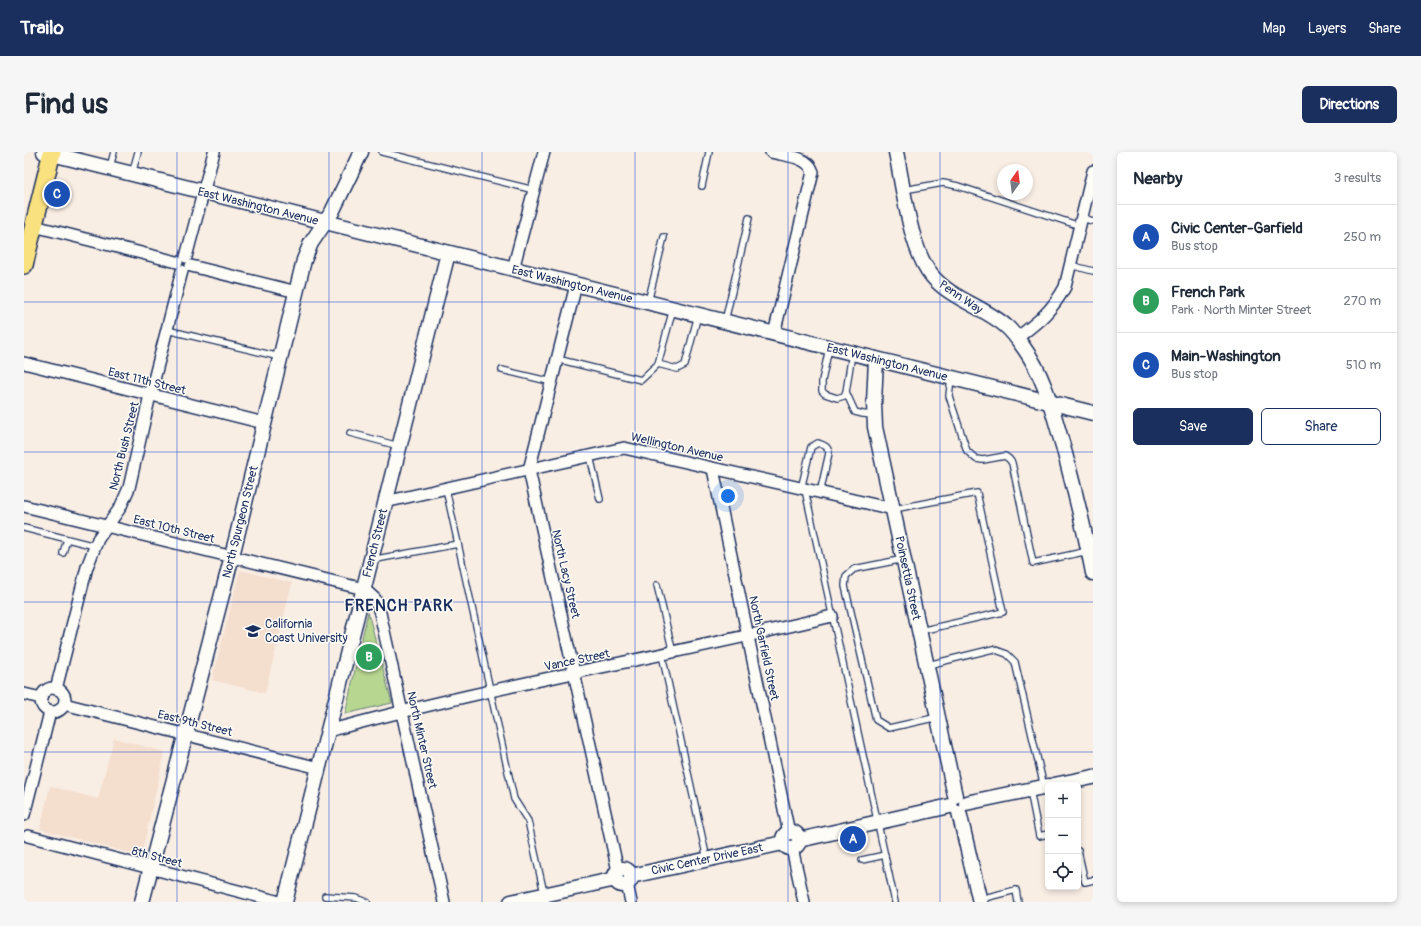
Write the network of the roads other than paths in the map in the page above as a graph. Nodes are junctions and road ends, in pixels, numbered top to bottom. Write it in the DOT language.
graph roads {
  1 [pos="114,152"];
  2 [pos="138,152"];
  3 [pos="214,152"];
  4 [pos="361,152"];
  5 [pos="382,152"];
  6 [pos="544,152"];
  7 [pos="709,152"];
  8 [pos="771,152"];
  9 [pos="896,152"];
  10 [pos="49,153"];
  11 [pos="110,168"];
  12 [pos="132,174"];
  13 [pos="1092,177"];
  14 [pos="702,186"];
  15 [pos="534,190"];
  16 [pos="904,190"];
  17 [pos="204,192"];
  18 [pos="750,218"];
  19 [pos="1093,221"];
  20 [pos="1080,222"];
  21 [pos="325,223"];
  22 [pos="34,226"];
  23 [pos="664,237"];
  24 [pos="448,253"];
  25 [pos="184,264"];
  26 [pos="24,265"];
  27 [pos="1070,265"];
  28 [pos="513,269"];
  29 [pos="1093,271"];
  30 [pos="576,285"];
  31 [pos="297,292"];
  32 [pos="648,302"];
  33 [pos="674,309"];
  34 [pos="698,315"];
  35 [pos="724,321"];
  36 [pos="167,330"];
  37 [pos="774,334"];
  38 [pos="1017,338"];
  39 [pos="829,347"];
  40 [pos="852,353"];
  41 [pos="281,357"];
  42 [pos="558,359"];
  43 [pos="876,359"];
  44 [pos="24,363"];
  45 [pos="658,364"];
  46 [pos="502,370"];
  47 [pos="952,378"];
  48 [pos="552,382"];
  49 [pos="846,392"];
  50 [pos="150,395"];
  51 [pos="1050,402"];
  52 [pos="1093,413"];
  53 [pos="875,415"];
  54 [pos="264,423"];
  55 [pos="350,433"];
  56 [pos="400,446"];
  57 [pos="590,456"];
  58 [pos="713,469"];
  59 [pos="529,470"];
  60 [pos="446,489"];
  61 [pos="803,489"];
  62 [pos="820,493"];
  63 [pos="600,499"];
  64 [pos="385,502"];
  65 [pos="24,506"];
  66 [pos="894,509"];
  67 [pos="108,526"];
  68 [pos="24,528"];
  69 [pos="67,539"];
  70 [pos="458,544"];
  71 [pos="95,546"];
  72 [pos="1089,551"];
  73 [pos="63,553"];
  74 [pos="232,556"];
  75 [pos="904,559"];
  76 [pos="371,560"];
  77 [pos="1093,571"];
  78 [pos="657,585"];
  79 [pos="364,589"];
  80 [pos="832,616"];
  81 [pos="920,631"];
  82 [pos="749,636"];
  83 [pos="673,653"];
  84 [pos="662,655"];
  85 [pos="928,665"];
  86 [pos="575,674"];
  87 [pos="56,689"];
  88 [pos="490,692"];
  89 [pos="24,694"];
  90 [pos="42,698"];
  91 [pos="64,704"];
  92 [pos="402,711"];
  93 [pos="50,712"];
  94 [pos="939,717"];
  95 [pos="328,731"];
  96 [pos="186,734"];
  97 [pos="319,768"];
  98 [pos="1093,777"];
  99 [pos="1048,782"];
  100 [pos="1069,782"];
  101 [pos="1045,787"];
  102 [pos="1029,790"];
  103 [pos="957,804"];
  104 [pos="24,816"];
  105 [pos="877,822"];
  106 [pos="25,835"];
  107 [pos="1045,835"];
  108 [pos="791,841"];
  109 [pos="1079,854"];
  110 [pos="885,855"];
  111 [pos="707,859"];
  112 [pos="862,860"];
  113 [pos="150,869"];
  114 [pos="623,878"];
  115 [pos="1093,880"];
  116 [pos="325,896"];
  117 [pos="545,898"];
  118 [pos="979,900"];
  119 [pos="142,902"];
  120 [pos="280,902"];
  121 [pos="285,902"];
  122 [pos="367,902"];
  123 [pos="444,902"];
  124 [pos="511,902"];
  125 [pos="631,902"];
  126 [pos="804,902"];
  127 [pos="895,902"];
  128 [pos="1018,902"];
  1 -- 11 [label="lane"];
  2 -- 12 [label="lane"];
  3 -- 17 [label="street, North Bush Street"];
  4 -- 21 [label="street, North Spurgeon Street"];
  5 -- 15 [label="lane"];
  6 -- 15 [label="street"];
  7 -- 14 [label="lane"];
  8 -- 37 [label="street"];
  9 -- 16 [label="street, Penn Way"];
  10 -- 11 [label="street, East Washington Avenue"];
  10 -- 22 [label="main road"];
  11 -- 12 [label="street, East Washington Avenue"];
  12 -- 17 [label="street, East Washington Avenue"];
  13 -- 20 [label="street"];
  15 -- 28 [label="street"];
  16 -- 20 [label="lane"];
  16 -- 38 [label="street, Penn Way"];
  17 -- 21 [label="street, East Washington Avenue"];
  17 -- 25 [label="street, North Bush Street"];
  18 -- 35 [label="lane"];
  19 -- 20 [label="lane"];
  20 -- 27 [label="street"];
  21 -- 24 [label="street, East Washington Avenue"];
  21 -- 31 [label="street, North Spurgeon Street"];
  22 -- 25 [label="street"];
  22 -- 26 [label="main road"];
  23 -- 32 [label="lane"];
  24 -- 28 [label="street, East Washington Avenue"];
  24 -- 56 [label="street, French Street"];
  25 -- 31 [label="street"];
  25 -- 36 [label="street, North Bush Street"];
  27 -- 29 [label="lane"];
  27 -- 38 [label="street"];
  28 -- 30 [label="street, East Washington Avenue"];
  30 -- 32 [label="street, East Washington Avenue"];
  30 -- 42 [label="street, North Lacy Street"];
  31 -- 41 [label="street, North Spurgeon Street"];
  32 -- 33 [label="street, East Washington Avenue"];
  33 -- 34 [label="street, East Washington Avenue"];
  33 -- 45 [label="lane"];
  34 -- 35 [label="street, East Washington Avenue"];
  34 -- 45 [label="lane"];
  35 -- 37 [label="street, East Washington Avenue"];
  36 -- 41 [label="lane"];
  36 -- 50 [label="street, North Bush Street"];
  37 -- 39 [label="street, East Washington Avenue"];
  38 -- 51 [label="street, Penn Way"];
  39 -- 40 [label="street, East Washington Avenue"];
  39 -- 49 [label="lane"];
  40 -- 43 [label="street, East Washington Avenue"];
  40 -- 49 [label="lane"];
  41 -- 54 [label="street, North Spurgeon Street"];
  42 -- 45 [label="lane"];
  42 -- 48 [label="street, North Lacy Street"];
  43 -- 47 [label="street, East Washington Avenue"];
  43 -- 53 [label="street, Poinsettia Street"];
  44 -- 50 [label="street, East 11th Street"];
  46 -- 48 [label="lane"];
  47 -- 51 [label="street, East Washington Avenue"];
  47 -- 72 [label="lane"];
  48 -- 59 [label="street, North Lacy Street"];
  49 -- 53 [label="lane"];
  50 -- 54 [label="street, East 11th Street"];
  50 -- 67 [label="street, North Bush Street"];
  51 -- 52 [label="street, East Washington Avenue"];
  51 -- 72 [label="street, Penn Way"];
  53 -- 66 [label="street, Poinsettia Street"];
  54 -- 74 [label="street, North Spurgeon Street"];
  55 -- 56 [label="lane"];
  56 -- 64 [label="street, French Street"];
  57 -- 58 [label="street, Wellington Avenue"];
  57 -- 59 [label="street, Wellington Avenue"];
  57 -- 63 [label="lane"];
  58 -- 61 [label="street, Wellington Avenue"];
  58 -- 82 [label="street, North Garfield Street"];
  59 -- 60 [label="street, Wellington Avenue"];
  59 -- 86 [label="street, North Lacy Street"];
  60 -- 64 [label="street, Wellington Avenue"];
  60 -- 70 [label="lane"];
  61 -- 62 [label="street, Wellington Avenue"];
  61 -- 62 [label="lane"];
  61 -- 80 [label="lane"];
  62 -- 66 [label="street, Wellington Avenue"];
  64 -- 76 [label="street, French Street"];
  65 -- 67 [label="street, East 10th Street"];
  66 -- 75 [label="street, Poinsettia Street"];
  66 -- 81 [label="lane"];
  67 -- 71 [label="street, North Bush Street"];
  67 -- 74 [label="street, East 10th Street"];
  68 -- 69 [label="lane"];
  69 -- 71 [label="lane"];
  69 -- 73 [label="lane"];
  70 -- 76 [label="lane"];
  70 -- 88 [label="lane"];
  71 -- 87 [label="street, North Bush Street"];
  72 -- 77 [label="street, Penn Way"];
  74 -- 79 [label="street, East 10th Street"];
  74 -- 96 [label="street, North Spurgeon Street"];
  75 -- 81 [label="street, Poinsettia Street"];
  75 -- 94 [label="lane"];
  76 -- 79 [label="street, French Street"];
  78 -- 83 [label="lane"];
  79 -- 92 [label="street, North Minter Street"];
  79 -- 95 [label="street, French Street"];
  80 -- 82 [label="street, Vance Street"];
  80 -- 105 [label="lane"];
  81 -- 85 [label="street, Poinsettia Street"];
  82 -- 83 [label="street, Vance Street"];
  82 -- 108 [label="street, North Garfield Street"];
  83 -- 84 [label="street, Vance Street"];
  84 -- 86 [label="street, Vance Street"];
  84 -- 111 [label="lane"];
  85 -- 94 [label="street, Poinsettia Street"];
  85 -- 99 [label="lane"];
  86 -- 88 [label="street, Vance Street"];
  86 -- 114 [label="street, North Lacy Street"];
  87 -- 90 [label="street"];
  87 -- 91 [label="street"];
  88 -- 92 [label="street, Vance Street"];
  88 -- 117 [label="lane"];
  89 -- 90 [label="street"];
  90 -- 93 [label="street"];
  91 -- 93 [label="street"];
  91 -- 96 [label="street, East 9th Street"];
  92 -- 95 [label="street, Vance Street"];
  92 -- 123 [label="street, North Minter Street"];
  93 -- 104 [label="street"];
  94 -- 103 [label="street, Poinsettia Street"];
  95 -- 97 [label="street, French Street"];
  96 -- 97 [label="street, East 9th Street"];
  96 -- 113 [label="street, North Spurgeon Street"];
  97 -- 121 [label="street, French Street"];
  98 -- 100 [label="street, Civic Center Drive East"];
  101 -- 102 [label="street, Civic Center Drive East"];
  102 -- 103 [label="street, Civic Center Drive East"];
  102 -- 107 [label="lane"];
  103 -- 105 [label="street, Civic Center Drive East"];
  103 -- 118 [label="street, Poinsettia Street"];
  105 -- 108 [label="street, Civic Center Drive East"];
  105 -- 110 [label="lane"];
  106 -- 113 [label="street, 8th Street"];
  108 -- 111 [label="street, Civic Center Drive East"];
  108 -- 126 [label="street, North Garfield Street"];
  109 -- 115 [label="lane"];
  110 -- 112 [label="lane"];
  110 -- 127 [label="lane"];
  111 -- 114 [label="street, Civic Center Drive East"];
  113 -- 119 [label="street, North Spurgeon Street"];
  113 -- 120 [label="street, 8th Street"];
  114 -- 117 [label="street, Civic Center Drive East"];
  114 -- 125 [label="street, North Lacy Street"];
  116 -- 122 [label="lane"];
  117 -- 124 [label="street, Civic Center Drive East"];
  118 -- 128 [label="lane"];
}
